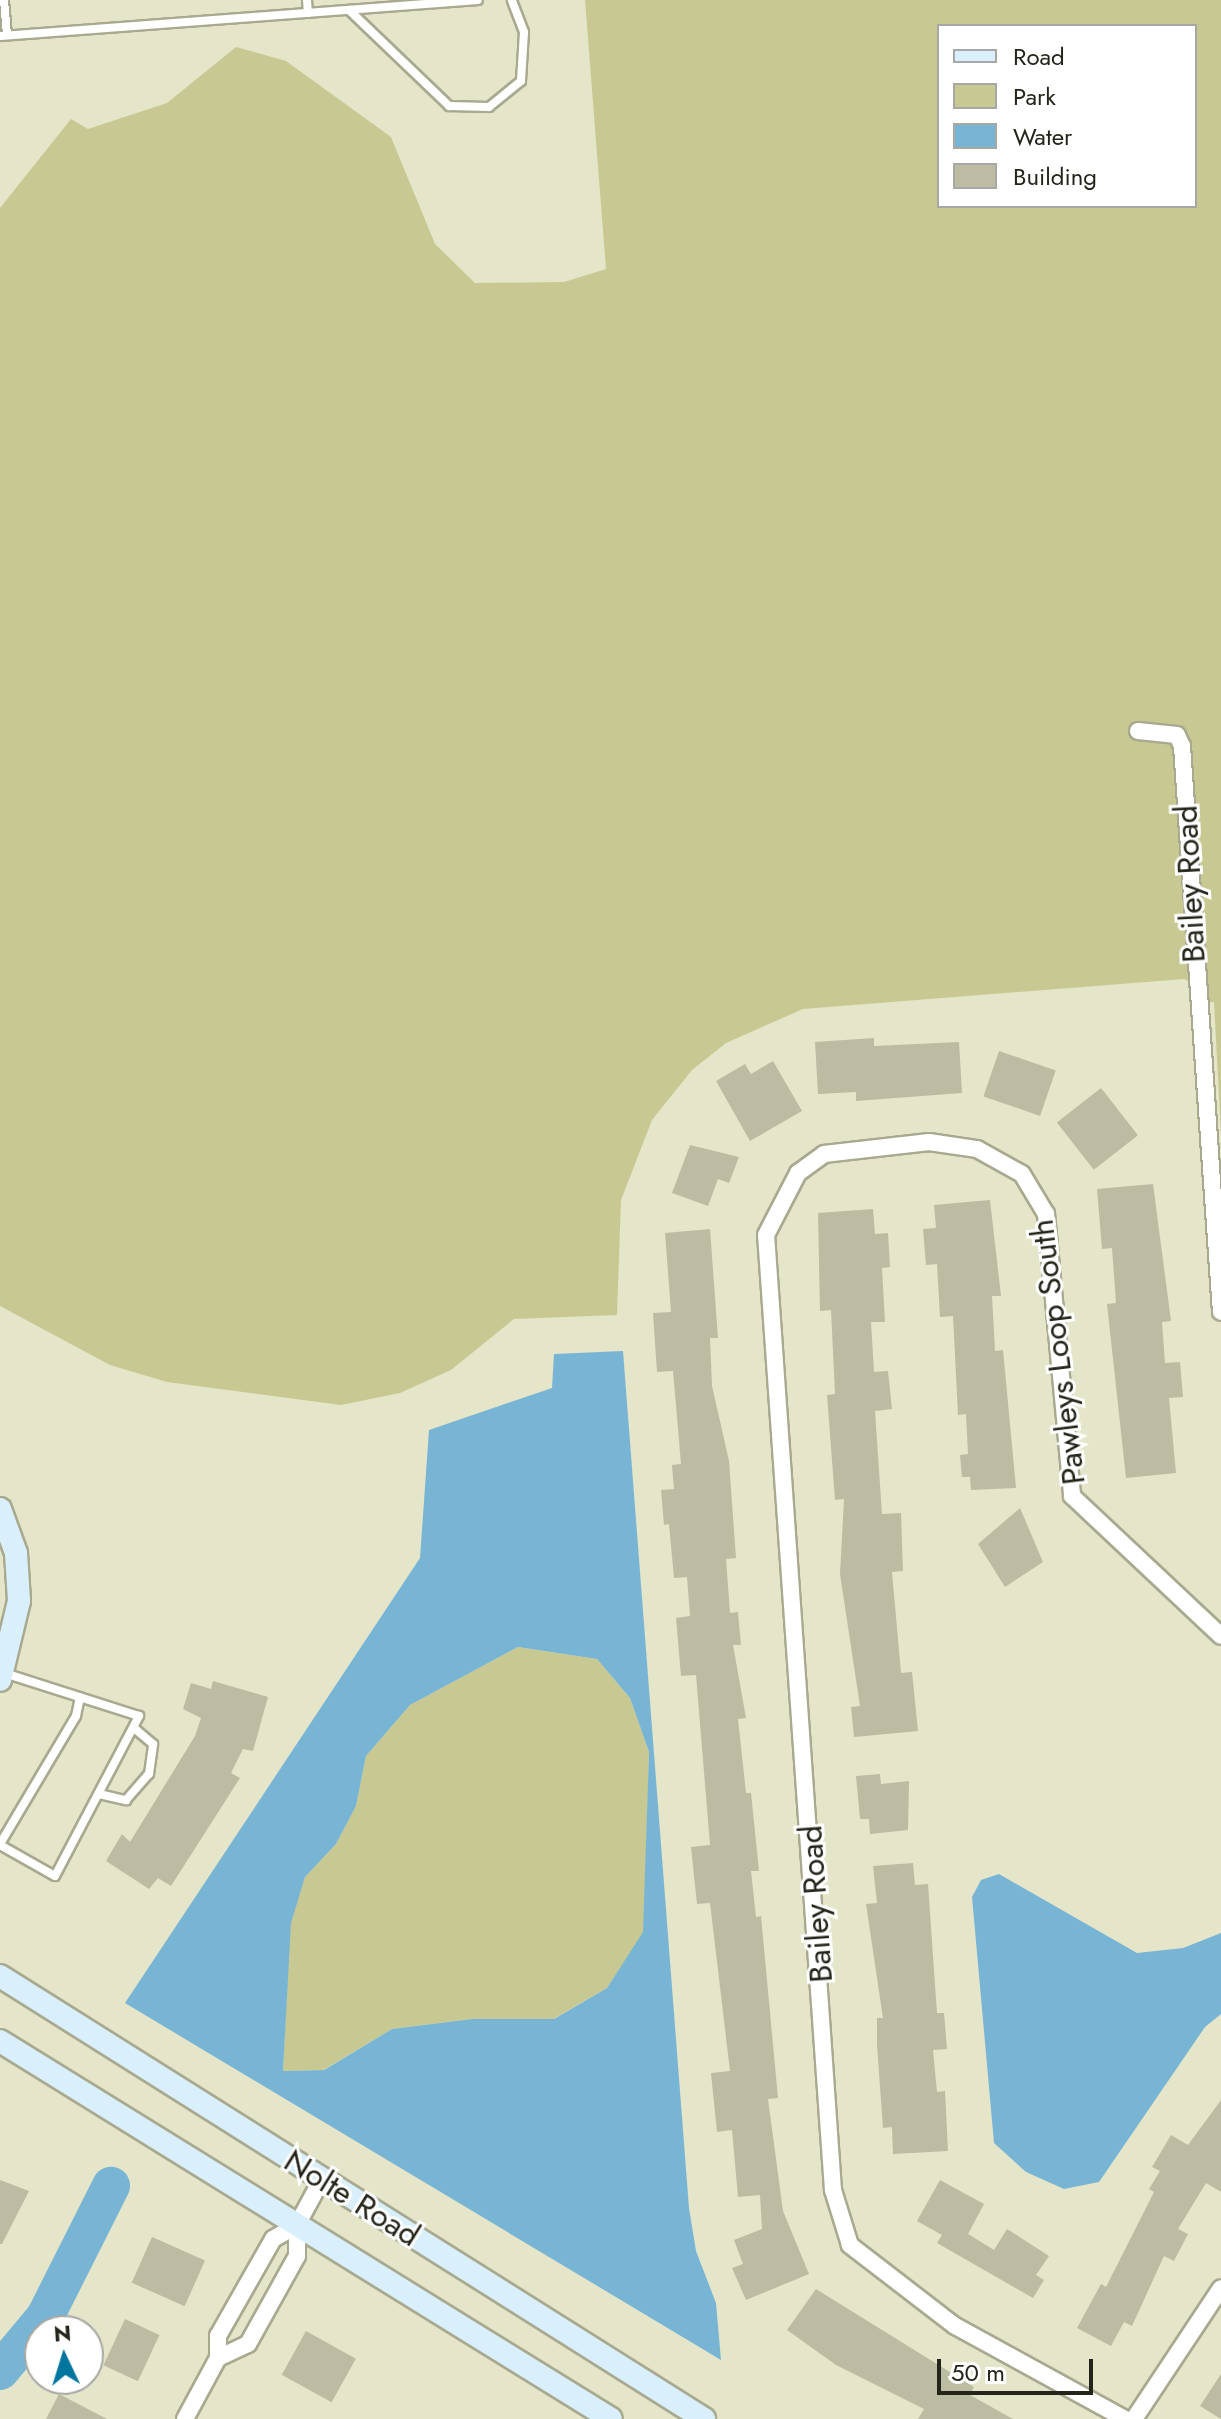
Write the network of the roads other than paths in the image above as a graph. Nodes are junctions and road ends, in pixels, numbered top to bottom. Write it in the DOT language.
graph roads {
  1 [pos="4,0"];
  2 [pos="307,0"];
  3 [pos="478,0"];
  4 [pos="512,0"];
  5 [pos="349,10"];
  6 [pos="308,13"];
  7 [pos="4,36"];
  8 [pos="1138,731"];
  9 [pos="766,1235"];
  10 [pos="1221,1312"];
  11 [pos="0,1509"];
  12 [pos="1221,1636"];
  13 [pos="1,1676"];
  14 [pos="80,1697"];
  15 [pos="134,1728"];
  16 [pos="99,1794"];
  17 [pos="0,1844"];
  18 [pos="0,1976"];
  19 [pos="0,2041"];
  20 [pos="322,2179"];
  21 [pos="297,2225"];
  22 [pos="1221,2288"];
  23 [pos="218,2358"];
  24 [pos="185,2419"];
  25 [pos="611,2419"];
  26 [pos="704,2419"];
  27 [pos="1125,2419"];
  28 [pos="1134,2419"];
  1 -- 7 [label="lane"];
  2 -- 6 [label="lane"];
  3 -- 5 [label="lane"];
  4 -- 5 [label="lane"];
  5 -- 6 [label="lane"];
  6 -- 7 [label="lane"];
  8 -- 10 [label="street, Bailey Road"];
  9 -- 12 [label="street, Pawleys Loop South"];
  9 -- 27 [label="street, Bailey Road"];
  11 -- 13 [label="street"];
  13 -- 14 [label="lane"];
  14 -- 15 [label="lane"];
  14 -- 17 [label="lane"];
  15 -- 16 [label="lane"];
  15 -- 16 [label="lane"];
  16 -- 17 [label="lane"];
  18 -- 20 [label="street, Nolte Road"];
  19 -- 21 [label="street, Nolte Road"];
  20 -- 21 [label="street"];
  20 -- 26 [label="street, Nolte Road"];
  21 -- 23 [label="street"];
  21 -- 23 [label="street"];
  21 -- 25 [label="street, Nolte Road"];
  22 -- 28 [label="street"];
  23 -- 24 [label="street"];
}
